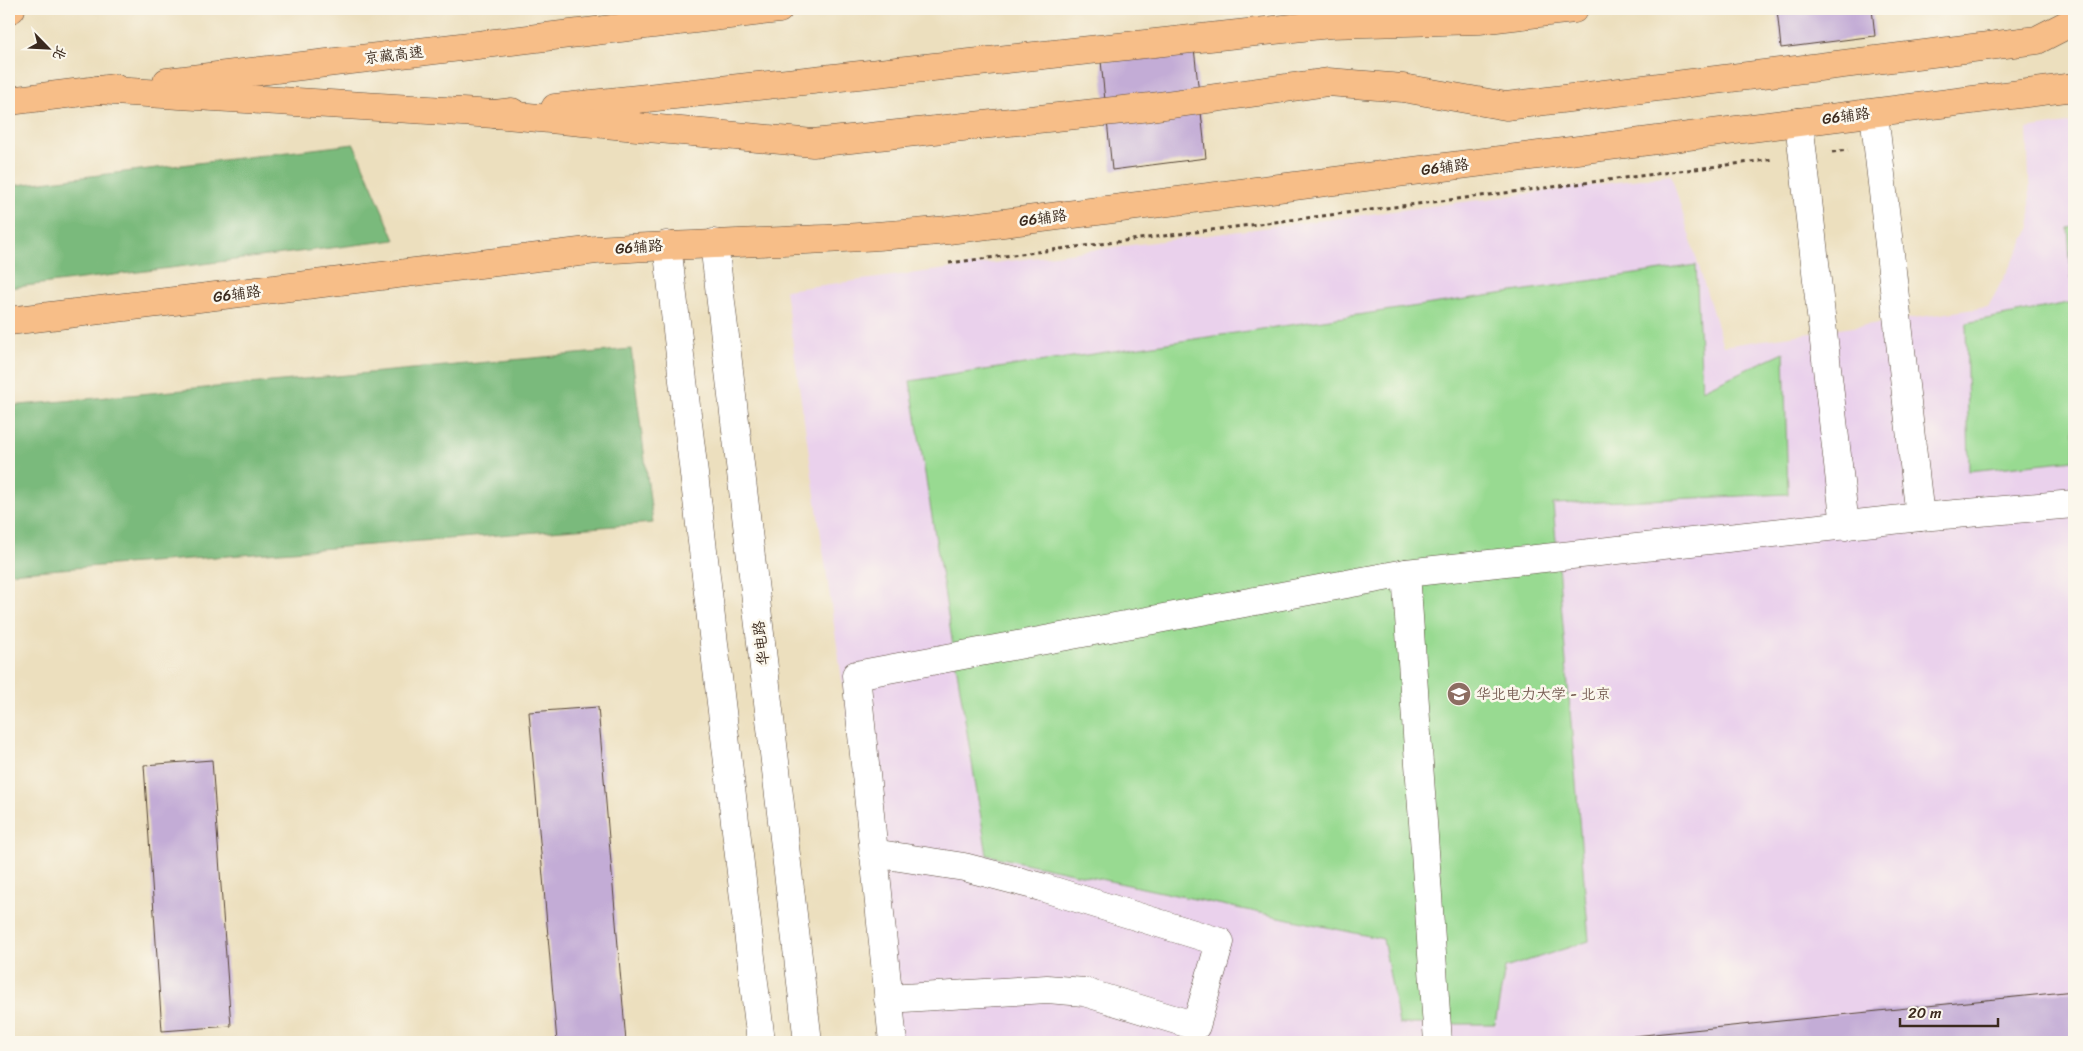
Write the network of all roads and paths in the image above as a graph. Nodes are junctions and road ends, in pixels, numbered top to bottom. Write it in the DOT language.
graph roads {
  1 [pos="779,9"];
  2 [pos="1574,9"];
  3 [pos="2074,21"];
  4 [pos="2074,36"];
  5 [pos="2037,40"];
  6 [pos="2074,88"];
  7 [pos="97,90"];
  8 [pos="9,101"];
  9 [pos="1874,113"];
  10 [pos="496,114"];
  11 [pos="1799,122"];
  12 [pos="714,243"];
  13 [pos="667,245"];
  14 [pos="9,321"];
  15 [pos="2074,504"];
  16 [pos="1920,517"];
  17 [pos="1844,526"];
  18 [pos="1406,573"];
  19 [pos="873,853"];
  20 [pos="888,998"];
  21 [pos="761,1042"];
  22 [pos="808,1042"];
  23 [pos="893,1042"];
  24 [pos="1438,1042"];
  1 -- 7 [label="main road, 京藏高速"];
  2 -- 10 [label="main road"];
  3 -- 5 [label="main road"];
  4 -- 5 [label="main road"];
  5 -- 10 [label="main road"];
  6 -- 9 [label="main road, G6辅路"];
  7 -- 8 [label="main road, 京藏高速"];
  7 -- 10 [label="main road"];
  9 -- 11 [label="main road, G6辅路"];
  9 -- 16 [label="street"];
  11 -- 12 [label="main road, G6辅路"];
  11 -- 17 [label="street"];
  12 -- 13 [label="main road, G6辅路"];
  12 -- 22 [label="street, 华电路"];
  13 -- 14 [label="main road, G6辅路"];
  13 -- 21 [label="street"];
  15 -- 16 [label="street"];
  16 -- 17 [label="street"];
  17 -- 18 [label="street"];
  18 -- 19 [label="street"];
  18 -- 24 [label="street"];
  19 -- 20 [label="street"];
  19 -- 20 [label="street"];
  20 -- 23 [label="street"];
}
